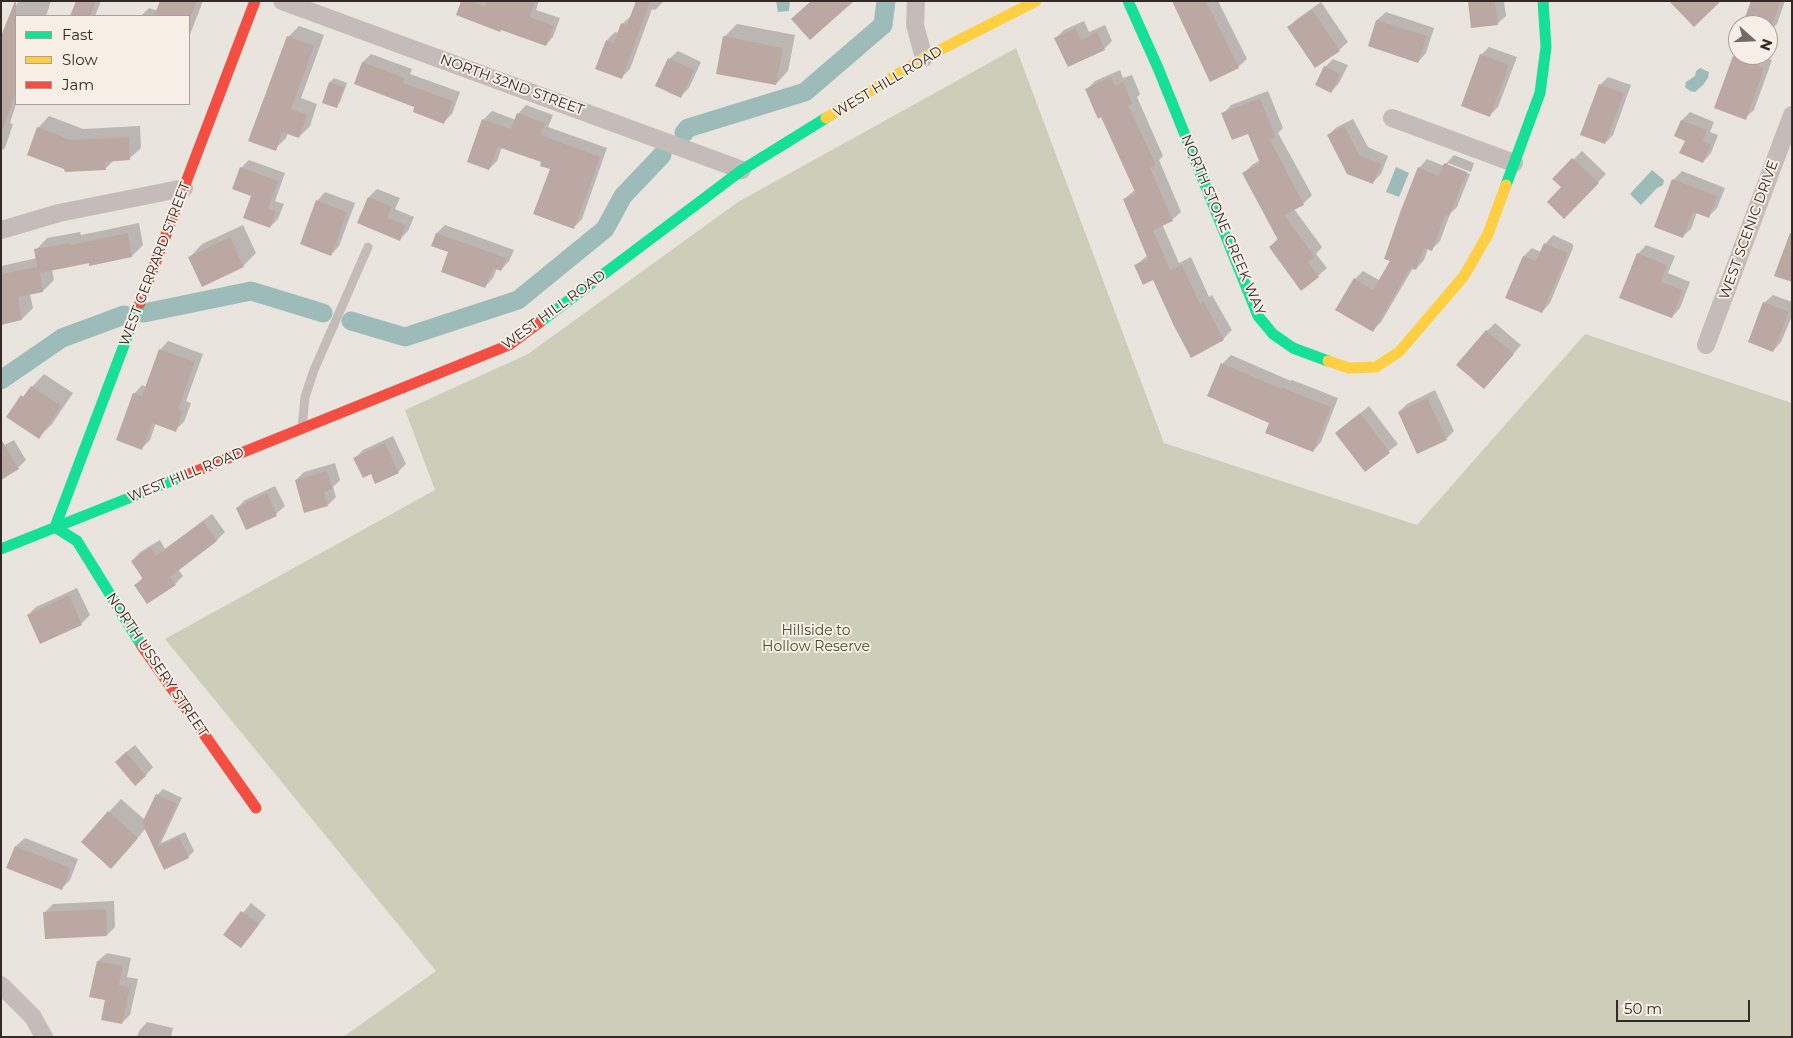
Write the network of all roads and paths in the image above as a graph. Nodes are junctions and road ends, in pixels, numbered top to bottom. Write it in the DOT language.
graph roads {
  1 [pos="255,1"];
  2 [pos="282,1"];
  3 [pos="916,1"];
  4 [pos="1036,1"];
  5 [pos="1128,1"];
  6 [pos="1542,1"];
  7 [pos="924,58"];
  8 [pos="1792,115"];
  9 [pos="1392,118"];
  10 [pos="1514,163"];
  11 [pos="742,170"];
  12 [pos="184,188"];
  13 [pos="1,230"];
  14 [pos="368,247"];
  15 [pos="1706,345"];
  16 [pos="301,430"];
  17 [pos="55,527"];
  18 [pos="1,549"];
  19 [pos="256,808"];
  20 [pos="1,986"];
  21 [pos="44,1037"];
  1 -- 12 [label="street, WEST GERRARD STREET"];
  2 -- 11 [label="street, NORTH 32ND STREET"];
  3 -- 7 [label="street"];
  4 -- 7 [label="street, WEST HILL ROAD"];
  5 -- 10 [label="street, NORTH STONE CREEK WAY"];
  6 -- 10 [label="street, NORTH STONE CREEK WAY"];
  7 -- 11 [label="street, WEST HILL ROAD"];
  8 -- 15 [label="street, WEST SCENIC DRIVE"];
  9 -- 10 [label="street"];
  11 -- 16 [label="street, WEST HILL ROAD"];
  12 -- 13 [label="street"];
  12 -- 17 [label="street, WEST GERRARD STREET"];
  14 -- 16 [label="lane"];
  16 -- 17 [label="street, WEST HILL ROAD"];
  17 -- 18 [label="street, WEST HILL ROAD"];
  17 -- 19 [label="street, NORTH USSERY STREET"];
  20 -- 21 [label="street"];
}
